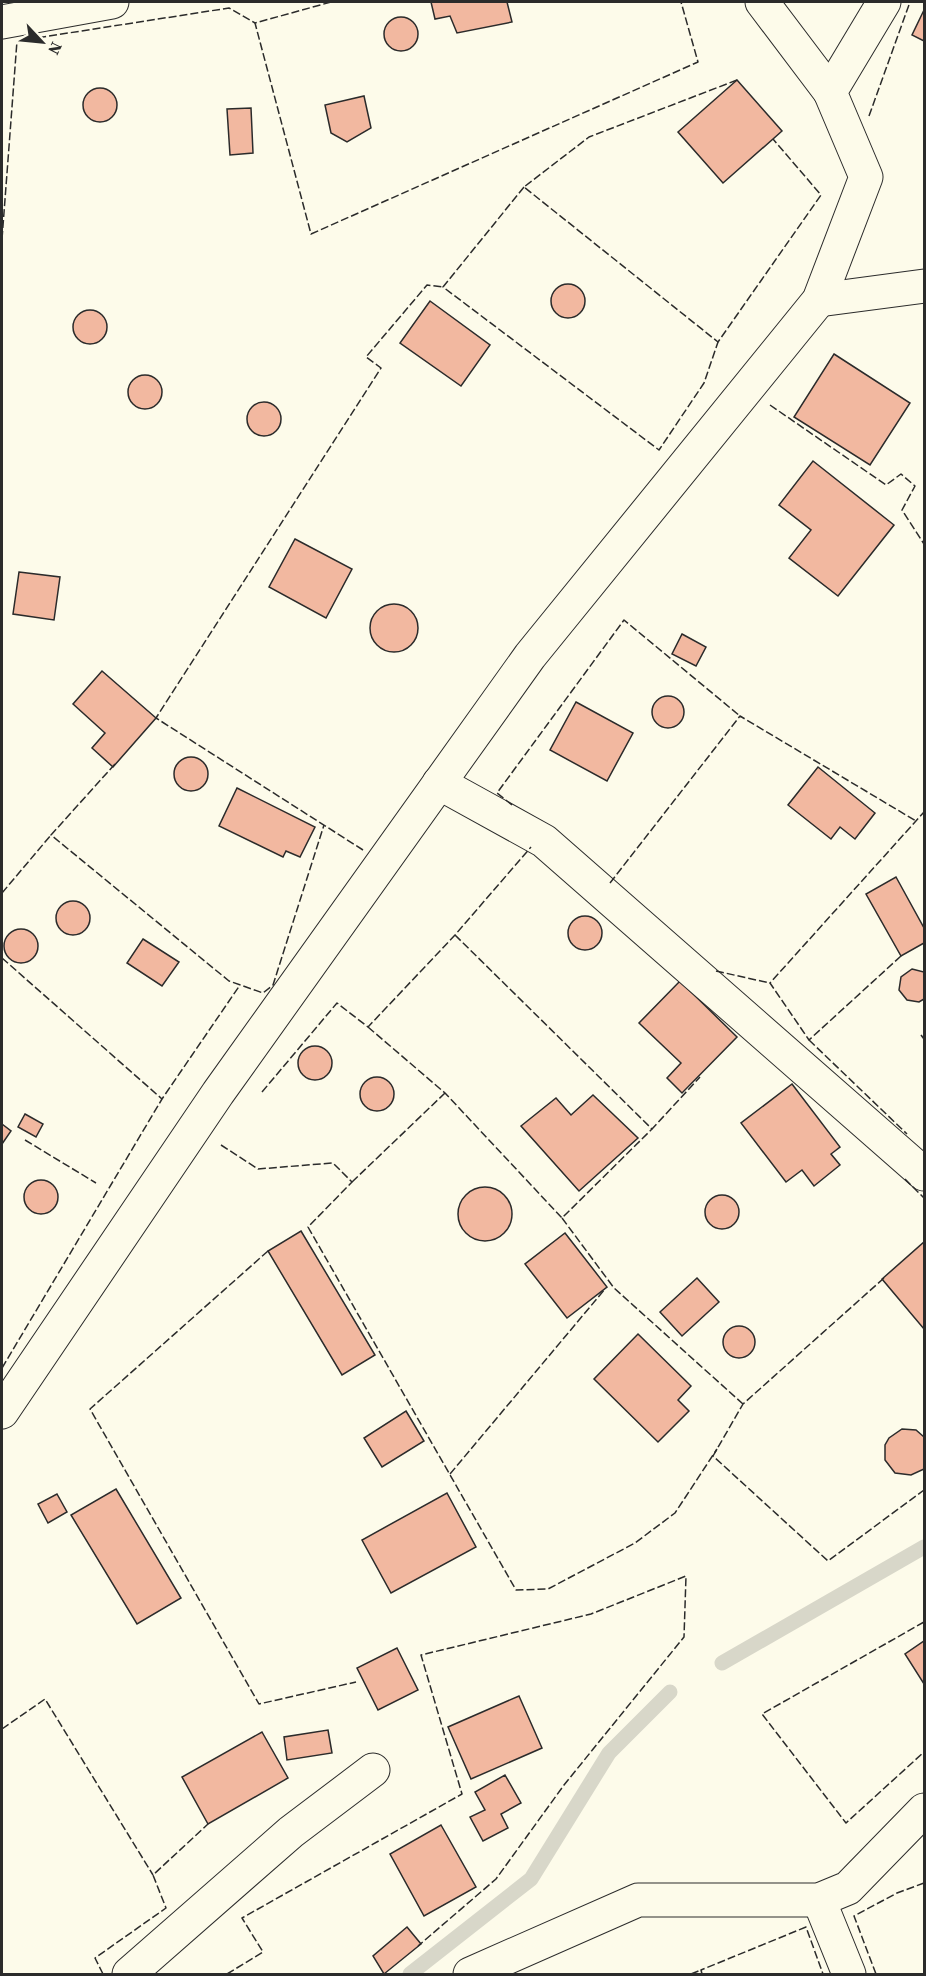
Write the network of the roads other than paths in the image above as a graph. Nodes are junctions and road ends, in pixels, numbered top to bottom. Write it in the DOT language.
graph roads {
  1 [pos="112,2"];
  2 [pos="762,2"];
  3 [pos="884,2"];
  4 [pos="2,22"];
  5 [pos="830,92"];
  6 [pos="924,286"];
  7 [pos="819,300"];
  8 [pos="439,783"];
  9 [pos="924,1174"];
  10 [pos="2,1412"];
  11 [pos="373,1770"];
  12 [pos="924,1810"];
  13 [pos="819,1900"];
  14 [pos="129,1974"];
  15 [pos="470,1974"];
  16 [pos="849,1974"];
  1 -- 4 [label="street"];
  2 -- 5 [label="street"];
  3 -- 5 [label="street"];
  5 -- 7 [label="street"];
  6 -- 7 [label="street"];
  7 -- 8 [label="street"];
  8 -- 9 [label="street"];
  8 -- 10 [label="street"];
  11 -- 14 [label="street"];
  12 -- 13 [label="street"];
  13 -- 15 [label="street"];
  13 -- 16 [label="street"];
}
